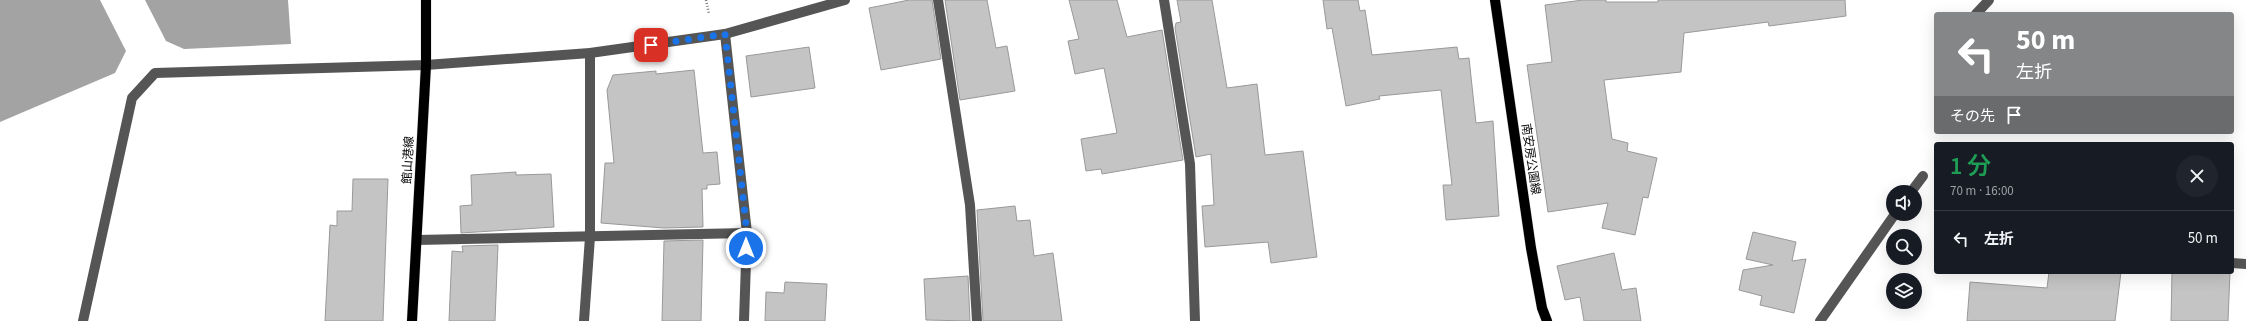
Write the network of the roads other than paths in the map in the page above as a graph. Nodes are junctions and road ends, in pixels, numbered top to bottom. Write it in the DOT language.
graph roads {
  1 [pos="426,0"];
  2 [pos="845,0"];
  3 [pos="938,0"];
  4 [pos="1164,0"];
  5 [pos="1495,0"];
  6 [pos="1988,0"];
  7 [pos="1978,12"];
  8 [pos="725,34"];
  9 [pos="590,54"];
  10 [pos="426,65"];
  11 [pos="1923,176"];
  12 [pos="1917,185"];
  13 [pos="1890,221"];
  14 [pos="747,233"];
  15 [pos="590,238"];
  16 [pos="417,240"];
  17 [pos="2234,262"];
  18 [pos="2246,264"];
  19 [pos="83,321"];
  20 [pos="412,321"];
  21 [pos="584,321"];
  22 [pos="744,321"];
  23 [pos="977,321"];
  24 [pos="1195,321"];
  25 [pos="1547,321"];
  26 [pos="1820,321"];
  1 -- 10 [label="main road, 館山港線"];
  2 -- 8 [label="street"];
  3 -- 23 [label="street"];
  4 -- 24 [label="street"];
  5 -- 25 [label="main road, 南安房公園線"];
  6 -- 7 [label="street"];
  8 -- 9 [label="street"];
  8 -- 14 [label="street"];
  9 -- 10 [label="street"];
  9 -- 15 [label="street"];
  10 -- 16 [label="main road, 館山港線"];
  10 -- 19 [label="street"];
  11 -- 12 [label="street"];
  13 -- 26 [label="street"];
  14 -- 15 [label="street"];
  14 -- 22 [label="street"];
  15 -- 16 [label="street"];
  15 -- 21 [label="street"];
  16 -- 20 [label="main road, 館山港線"];
  17 -- 18 [label="street"];
}
